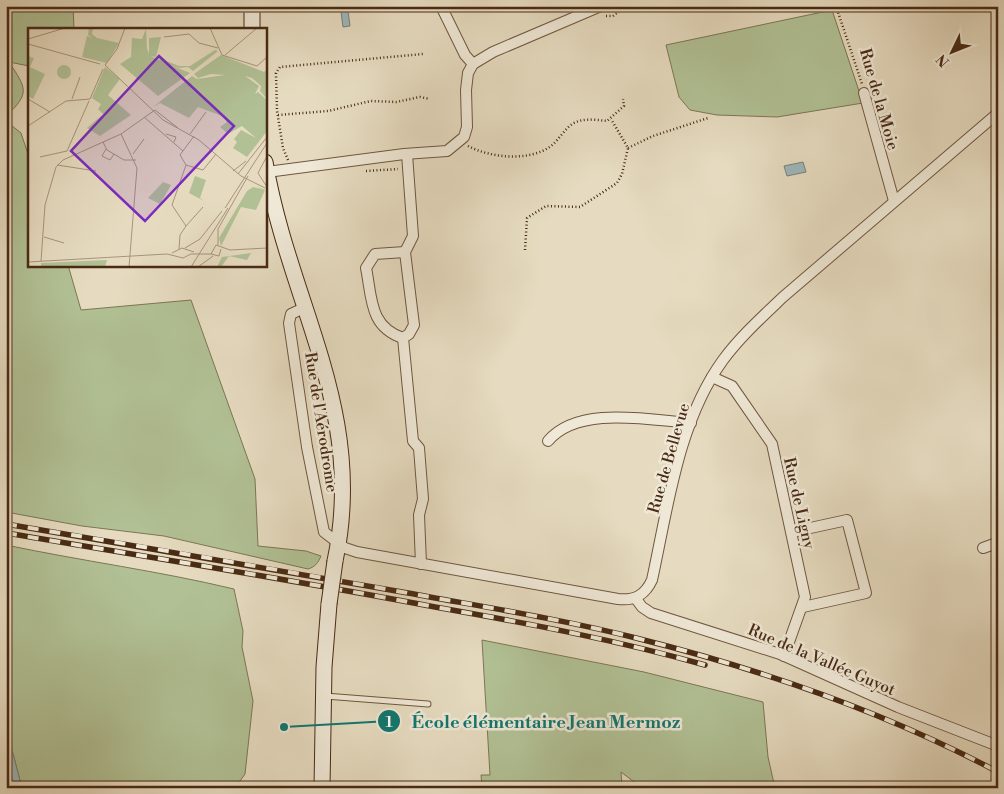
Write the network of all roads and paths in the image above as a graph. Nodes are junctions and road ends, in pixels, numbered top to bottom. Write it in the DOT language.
graph roads {
  1 [pos="252,6"];
  2 [pos="441,6"];
  3 [pos="602,6"];
  4 [pos="626,6"];
  5 [pos="836,6"];
  6 [pos="598,18"];
  7 [pos="252,28"];
  8 [pos="423,54"];
  9 [pos="473,64"];
  10 [pos="864,92"];
  11 [pos="623,98"];
  12 [pos="430,99"];
  13 [pos="998,113"];
  14 [pos="278,115"];
  15 [pos="708,118"];
  16 [pos="611,119"];
  17 [pos="475,140"];
  18 [pos="459,141"];
  19 [pos="469,147"];
  20 [pos="628,148"];
  21 [pos="407,154"];
  22 [pos="463,154"];
  23 [pos="266,167"];
  24 [pos="289,168"];
  25 [pos="407,169"];
  26 [pos="360,172"];
  27 [pos="894,200"];
  28 [pos="270,206"];
  29 [pos="525,250"];
  30 [pos="405,252"];
  31 [pos="306,307"];
  32 [pos="403,338"];
  33 [pos="712,377"];
  34 [pos="691,423"];
  35 [pos="548,441"];
  36 [pos="792,532"];
  37 [pos="339,544"];
  38 [pos="998,546"];
  39 [pos="983,548"];
  40 [pos="422,564"];
  41 [pos="636,599"];
  42 [pos="804,607"];
  43 [pos="784,656"];
  44 [pos="324,696"];
  45 [pos="428,704"];
  46 [pos="998,746"];
  47 [pos="322,788"];
  1 -- 7 [label="street"];
  2 -- 9 [label="street"];
  3 -- 9 [label="street"];
  4 -- 6 [label="path"];
  5 -- 10 [label="path, Rue de la Moie"];
  8 -- 14 [label="path"];
  9 -- 18 [label="street"];
  10 -- 27 [label="street, Rue de la Moie"];
  11 -- 16 [label="path"];
  12 -- 14 [label="path"];
  13 -- 27 [label="street, Rue de Bellevue"];
  14 -- 24 [label="path"];
  15 -- 20 [label="path"];
  16 -- 19 [label="path"];
  16 -- 20 [label="path"];
  17 -- 19 [label="path"];
  18 -- 19 [label="path"];
  18 -- 21 [label="street"];
  19 -- 22 [label="path"];
  20 -- 29 [label="path"];
  21 -- 24 [label="street"];
  21 -- 25 [label="street"];
  23 -- 24 [label="street"];
  23 -- 28 [label="street, Rue de l'Aérodrome"];
  25 -- 26 [label="path"];
  25 -- 30 [label="street"];
  27 -- 33 [label="street, Rue de Bellevue"];
  28 -- 31 [label="street, Rue de l'Aérodrome"];
  30 -- 32 [label="street"];
  30 -- 32 [label="street"];
  31 -- 37 [label="street, Rue de l'Aérodrome"];
  31 -- 37 [label="street, Rue de l'Aérodrome"];
  32 -- 40 [label="street"];
  33 -- 34 [label="street, Rue de Bellevue"];
  33 -- 36 [label="street, Rue de Ligny"];
  34 -- 35 [label="street"];
  34 -- 41 [label="street, Rue de Bellevue"];
  36 -- 42 [label="street, Rue de Ligny"];
  36 -- 42 [label="street"];
  37 -- 40 [label="street"];
  37 -- 44 [label="street, Rue de l'Aérodrome, bridge"];
  38 -- 39 [label="street"];
  40 -- 41 [label="street"];
  41 -- 43 [label="street, Rue de la Vallée Guyot"];
  42 -- 43 [label="street, Rue de Ligny"];
  43 -- 46 [label="street, Rue de la Vallée Guyot"];
  44 -- 45 [label="lane"];
  44 -- 47 [label="street, Rue de l'Aérodrome"];
}
